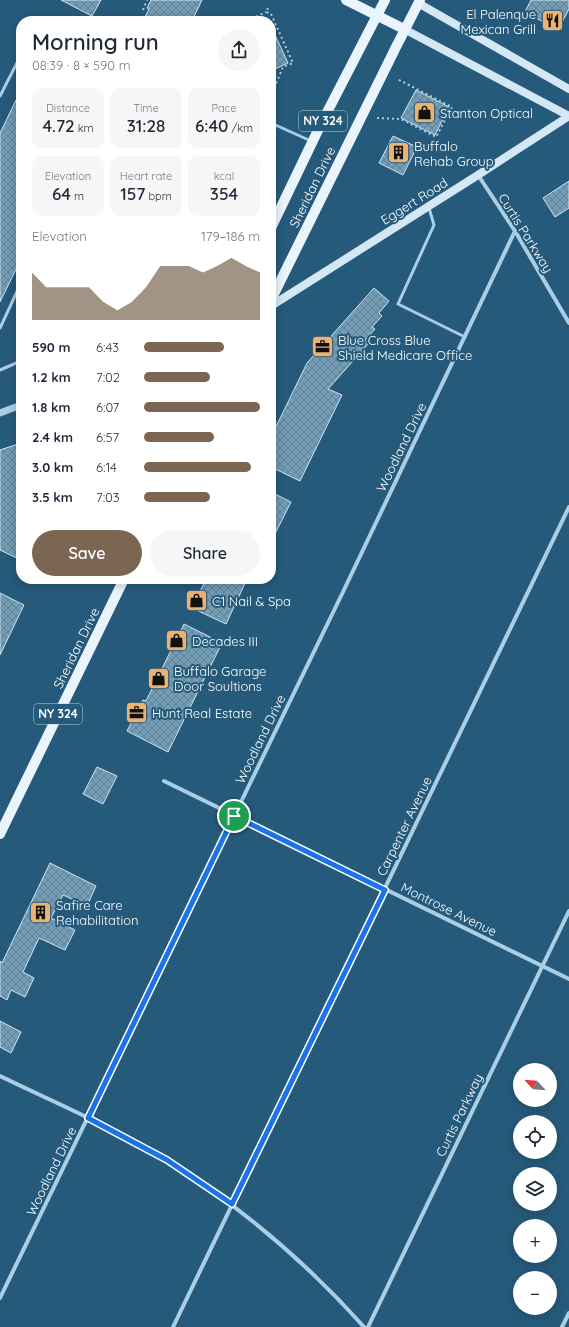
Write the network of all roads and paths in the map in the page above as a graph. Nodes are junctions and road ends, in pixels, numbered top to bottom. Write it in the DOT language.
graph roads {
  1 [pos="147,0"];
  2 [pos="346,0"];
  3 [pos="385,0"];
  4 [pos="417,1"];
  5 [pos="268,8"];
  6 [pos="143,10"];
  7 [pos="266,12"];
  8 [pos="376,15"];
  9 [pos="258,16"];
  10 [pos="272,16"];
  11 [pos="276,25"];
  12 [pos="404,29"];
  13 [pos="291,58"];
  14 [pos="286,60"];
  15 [pos="16,65"];
  16 [pos="397,79"];
  17 [pos="276,84"];
  18 [pos="569,89"];
  19 [pos="0,96"];
  20 [pos="569,116"];
  21 [pos="377,118"];
  22 [pos="276,124"];
  23 [pos="312,142"];
  24 [pos="478,175"];
  25 [pos="428,206"];
  26 [pos="276,218"];
  27 [pos="516,231"];
  28 [pos="276,290"];
  29 [pos="16,294"];
  30 [pos="276,303"];
  31 [pos="569,323"];
  32 [pos="0,328"];
  33 [pos="465,337"];
  34 [pos="16,364"];
  35 [pos="0,370"];
  36 [pos="16,408"];
  37 [pos="0,414"];
  38 [pos="569,507"];
  39 [pos="121,584"];
  40 [pos="164,781"];
  41 [pos="234,816"];
  42 [pos="0,834"];
  43 [pos="385,890"];
  44 [pos="569,911"];
  45 [pos="542,966"];
  46 [pos="569,979"];
  47 [pos="0,1076"];
  48 [pos="88,1118"];
  49 [pos="232,1204"];
  50 [pos="0,1298"];
  51 [pos="569,1313"];
  52 [pos="173,1327"];
  53 [pos="364,1327"];
  54 [pos="368,1327"];
  55 [pos="562,1327"];
  1 -- 6 [label="path"];
  2 -- 8 [label="main road"];
  3 -- 8 [label="main road, Sheridan Drive / NY 324"];
  4 -- 12 [label="main road, Sheridan Drive"];
  4 -- 18 [label="main road"];
  5 -- 7 [label="path"];
  7 -- 9 [label="path"];
  7 -- 10 [label="path"];
  8 -- 12 [label="main road"];
  8 -- 23 [label="main road, Sheridan Drive / NY 324"];
  11 -- 13 [label="path"];
  12 -- 20 [label="main road"];
  12 -- 28 [label="main road, Sheridan Drive / NY 324"];
  13 -- 14 [label="path"];
  13 -- 17 [label="path"];
  15 -- 19 [label="lane"];
  16 -- 21 [label="path"];
  20 -- 24 [label="main road, Eggert Road"];
  22 -- 23 [label="lane"];
  23 -- 26 [label="main road, Sheridan Drive / NY 324"];
  24 -- 25 [label="main road, Eggert Road"];
  24 -- 27 [label="street, Curtis Parkway"];
  25 -- 30 [label="main road, Eggert Road"];
  25 -- 33 [label="lane"];
  27 -- 31 [label="street, Curtis Parkway"];
  27 -- 33 [label="street, Woodland Drive"];
  29 -- 32 [label="lane"];
  33 -- 41 [label="street, Woodland Drive"];
  34 -- 35 [label="lane"];
  36 -- 37 [label="street"];
  38 -- 43 [label="street, Carpenter Avenue"];
  39 -- 42 [label="main road, Sheridan Drive / NY 324"];
  40 -- 41 [label="street, Montrose Avenue"];
  41 -- 43 [label="street, Montrose Avenue"];
  41 -- 48 [label="street, Woodland Drive"];
  43 -- 45 [label="street, Montrose Avenue"];
  43 -- 49 [label="street, Carpenter Avenue"];
  44 -- 45 [label="street, Curtis Parkway"];
  45 -- 46 [label="street, Montrose Avenue"];
  45 -- 54 [label="street, Curtis Parkway"];
  47 -- 48 [label="street"];
  48 -- 49 [label="street"];
  48 -- 50 [label="street, Woodland Drive"];
  49 -- 52 [label="street, Carpenter Avenue"];
  49 -- 53 [label="street"];
  51 -- 55 [label="street"];
}
